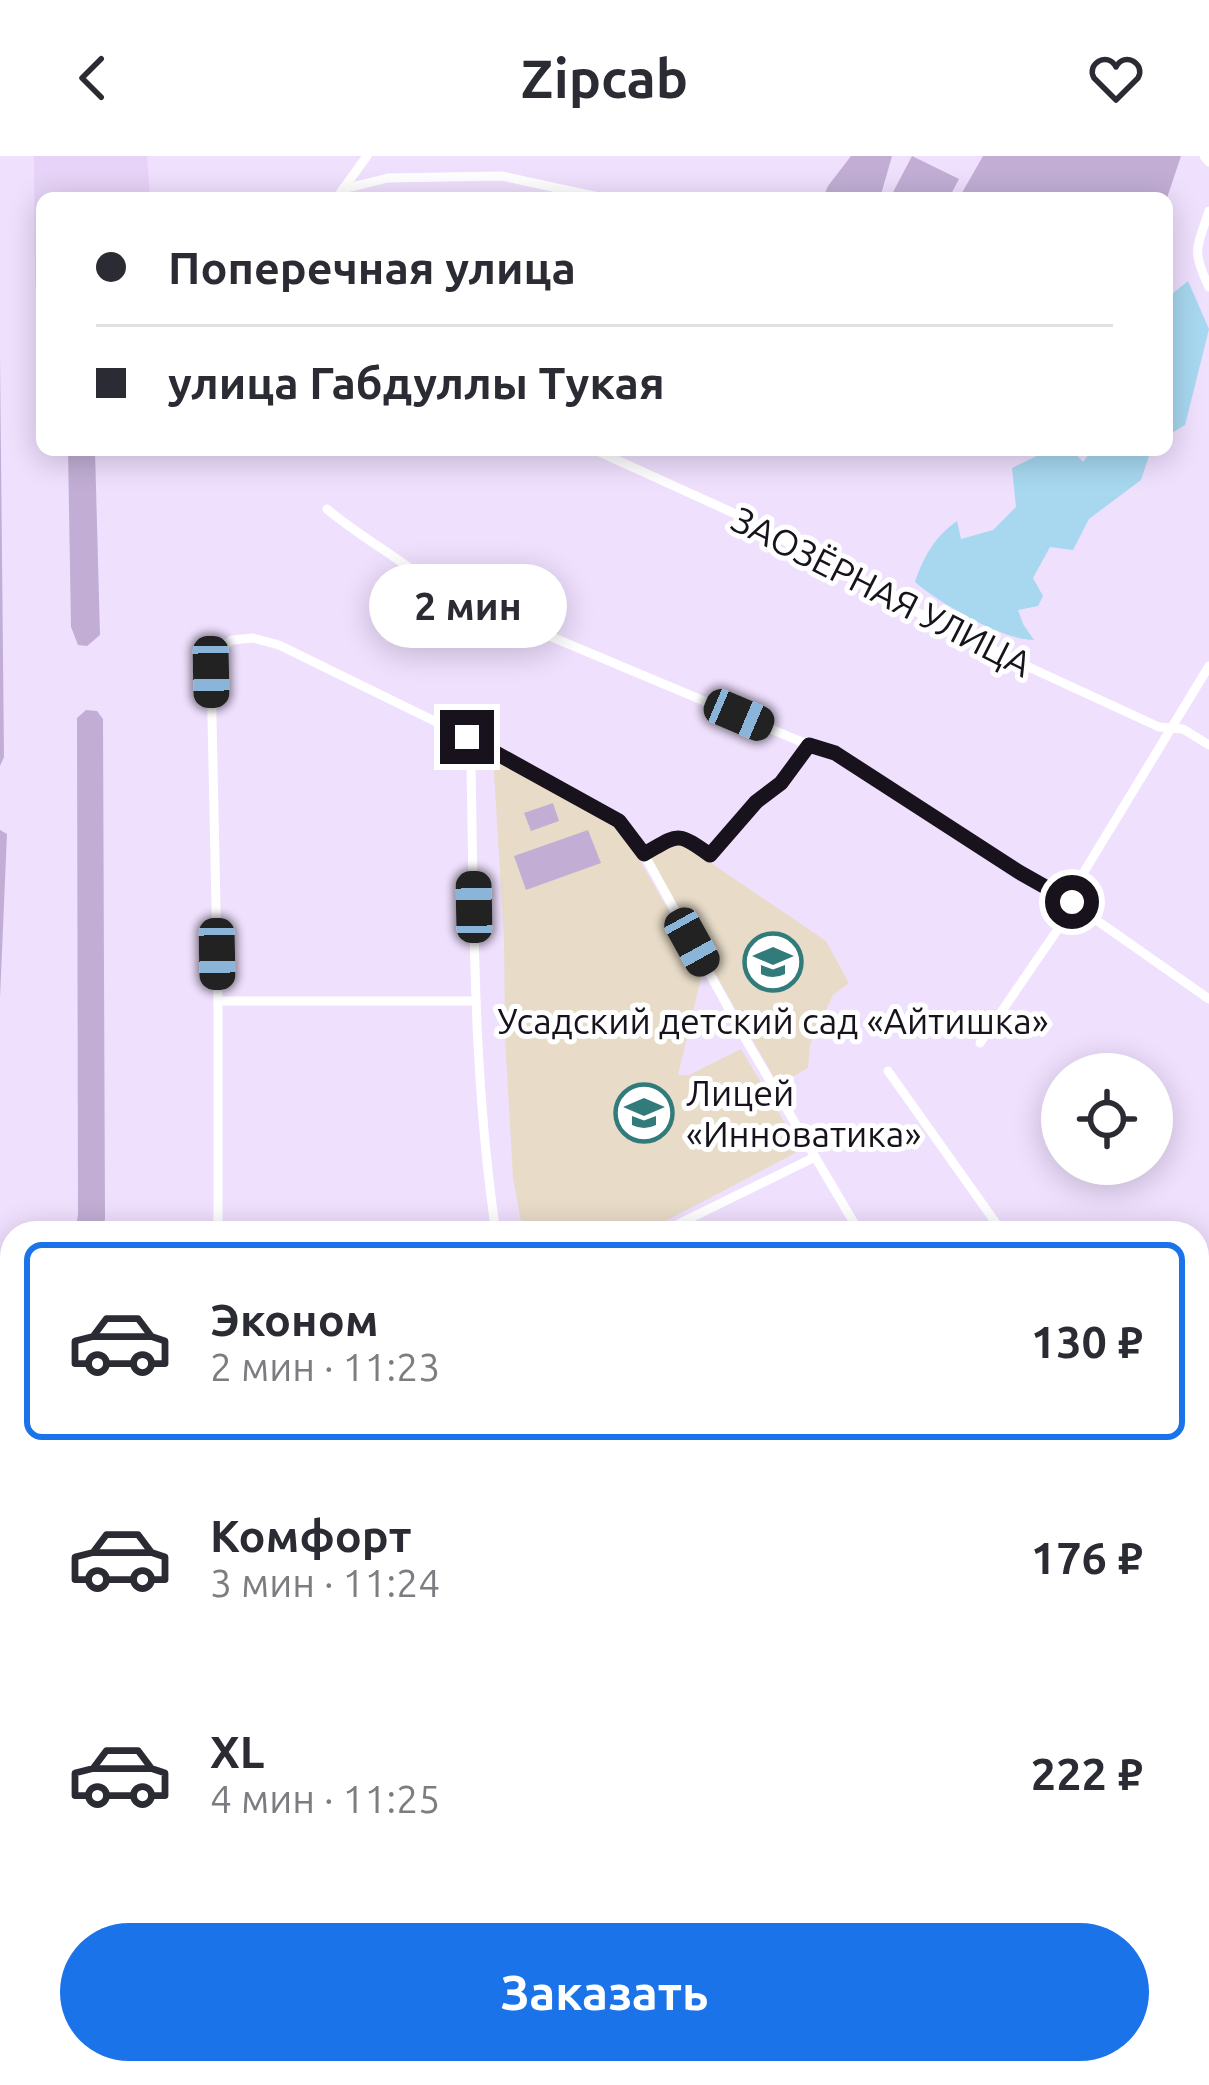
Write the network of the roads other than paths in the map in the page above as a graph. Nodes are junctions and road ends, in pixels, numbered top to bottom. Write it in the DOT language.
graph roads {
  1 [pos="367,156"];
  2 [pos="341,192"];
  3 [pos="343,192"];
  4 [pos="575,192"];
  5 [pos="1209,211"];
  6 [pos="1209,287"];
  7 [pos="608,456"];
  8 [pos="327,509"];
  9 [pos="1209,666"];
  10 [pos="1170,728"];
  11 [pos="467,737"];
  12 [pos="809,745"];
  13 [pos="1209,746"];
  14 [pos="644,854"];
  15 [pos="1072,902"];
  16 [pos="1209,1000"];
  17 [pos="218,1001"];
  18 [pos="476,1001"];
  19 [pos="980,1043"];
  20 [pos="888,1071"];
  21 [pos="815,1157"];
  22 [pos="218,1221"];
  23 [pos="494,1221"];
  24 [pos="684,1221"];
  25 [pos="853,1221"];
  26 [pos="994,1221"];
  1 -- 2 [label="street"];
  3 -- 4 [label="street"];
  5 -- 6 [label="street"];
  7 -- 10 [label="street, ЗАОЗЁРНАЯ УЛИЦА"];
  8 -- 12 [label="street"];
  9 -- 10 [label="street"];
  10 -- 13 [label="street, ЗАОЗЁРНАЯ УЛИЦА"];
  10 -- 15 [label="street"];
  11 -- 14 [label="street"];
  11 -- 17 [label="street"];
  11 -- 18 [label="street"];
  12 -- 14 [label="street"];
  12 -- 15 [label="street"];
  14 -- 21 [label="street"];
  15 -- 16 [label="street"];
  15 -- 19 [label="street"];
  17 -- 18 [label="street"];
  17 -- 22 [label="street"];
  18 -- 23 [label="street"];
  20 -- 26 [label="street"];
  21 -- 24 [label="street"];
  21 -- 25 [label="street"];
}
